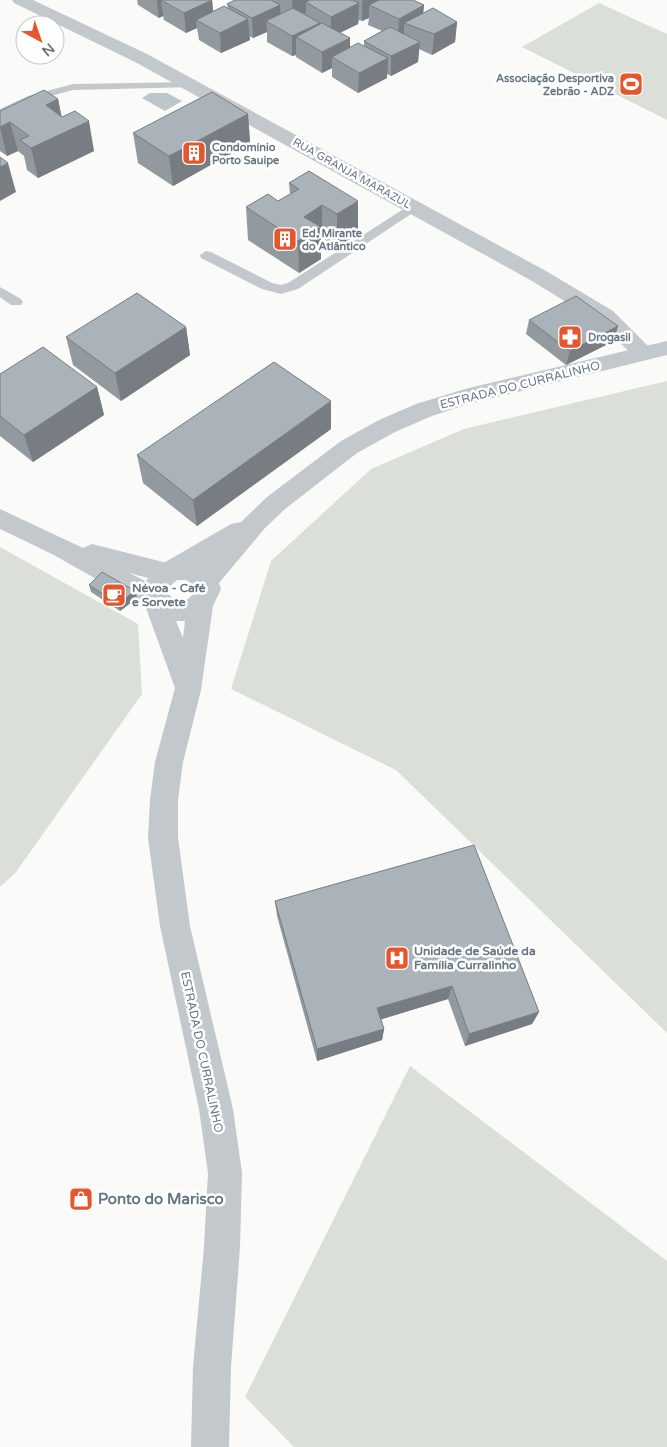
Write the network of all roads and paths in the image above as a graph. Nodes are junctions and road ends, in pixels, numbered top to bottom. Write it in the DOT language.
graph roads {
  1 [pos="20,0"];
  2 [pos="191,85"];
  3 [pos="0,113"];
  4 [pos="413,207"];
  5 [pos="206,256"];
  6 [pos="0,291"];
  7 [pos="16,302"];
  8 [pos="667,348"];
  9 [pos="644,353"];
  10 [pos="0,518"];
  11 [pos="256,522"];
  12 [pos="61,547"];
  13 [pos="168,572"];
  14 [pos="204,592"];
  15 [pos="156,598"];
  16 [pos="188,690"];
  17 [pos="210,1447"];
  1 -- 2 [label="street, RUA GRANJA MARAZUL"];
  2 -- 3 [label="lane"];
  2 -- 4 [label="street, RUA GRANJA MARAZUL"];
  4 -- 5 [label="lane"];
  4 -- 9 [label="street, RUA GRANJA MARAZUL"];
  6 -- 7 [label="lane"];
  8 -- 9 [label="street, ESTRADA DO CURRALINHO"];
  9 -- 11 [label="street, ESTRADA DO CURRALINHO"];
  10 -- 12 [label="street"];
  11 -- 13 [label="street, ESTRADA DO CURRALINHO"];
  11 -- 14 [label="street, ESTRADA DO CURRALINHO"];
  12 -- 13 [label="street"];
  12 -- 15 [label="street"];
  13 -- 14 [label="street"];
  13 -- 15 [label="street"];
  14 -- 15 [label="street"];
  14 -- 16 [label="street, ESTRADA DO CURRALINHO"];
  15 -- 16 [label="street"];
  16 -- 17 [label="street, ESTRADA DO CURRALINHO"];
}
